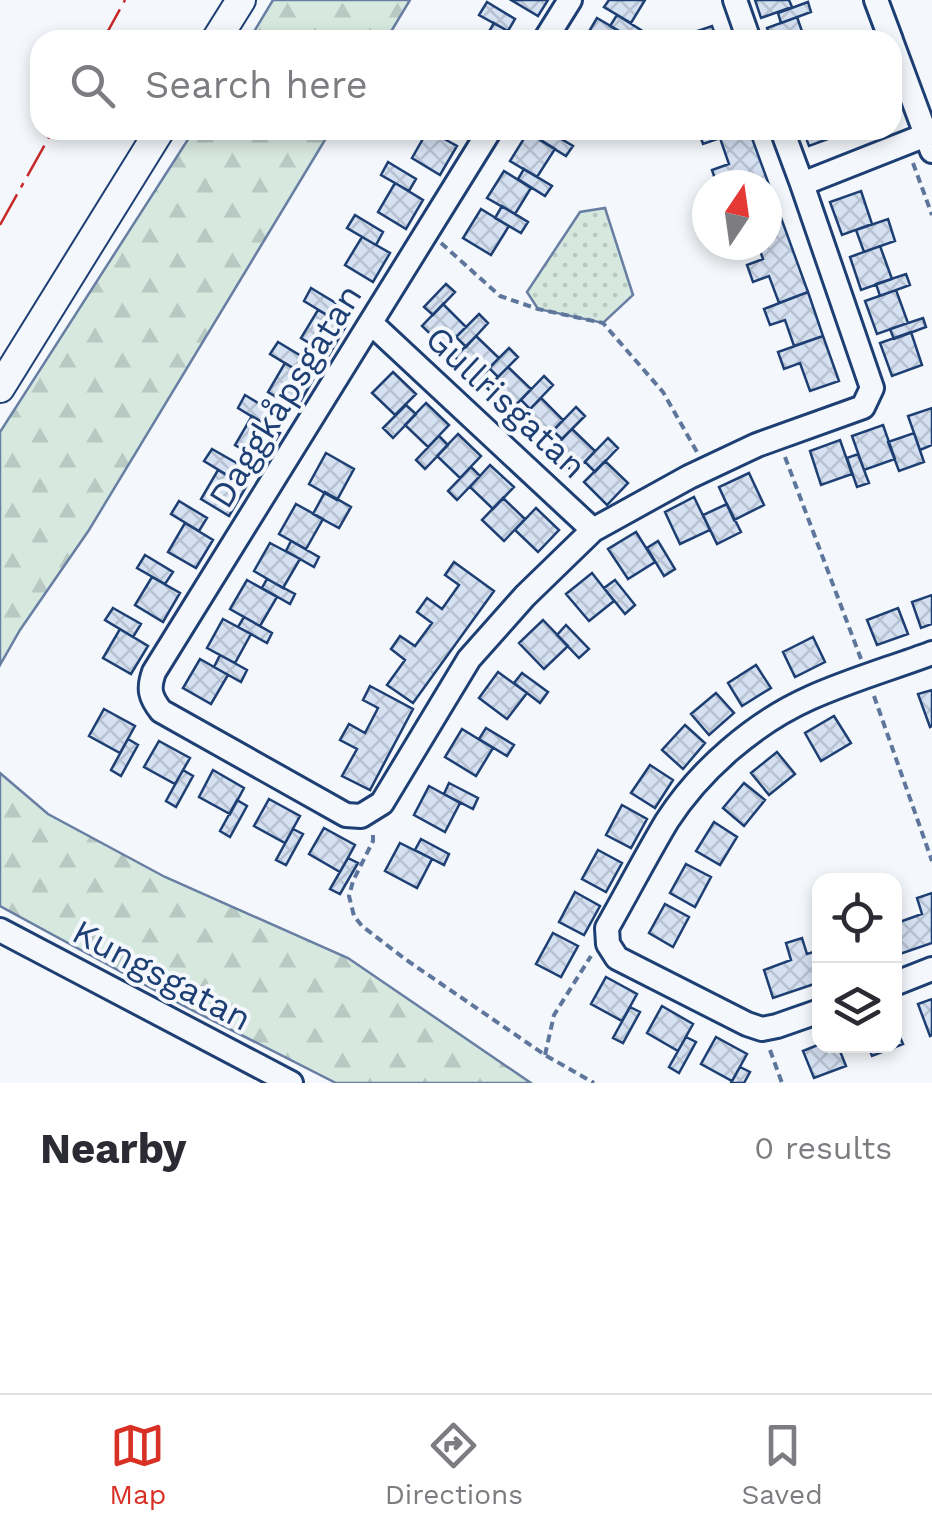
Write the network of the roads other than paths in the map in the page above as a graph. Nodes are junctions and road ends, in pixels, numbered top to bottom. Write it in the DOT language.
graph roads {
  1 [pos="242,0"];
  2 [pos="570,0"];
  3 [pos="734,0"];
  4 [pos="876,0"];
  5 [pos="222,30"];
  6 [pos="552,30"];
  7 [pos="745,30"];
  8 [pos="887,30"];
  9 [pos="902,72"];
  10 [pos="154,140"];
  11 [pos="484,140"];
  12 [pos="786,140"];
  13 [pos="929,144"];
  14 [pos="802,184"];
  15 [pos="372,324"];
  16 [pos="0,388"];
  17 [pos="593,530"];
  18 [pos="932,653"];
  19 [pos="0,930"];
  20 [pos="932,969"];
  21 [pos="902,981"];
  22 [pos="812,1014"];
  23 [pos="291,1083"];
  1 -- 5 [label="main road"];
  2 -- 6 [label="street"];
  3 -- 7 [label="street"];
  4 -- 8 [label="street"];
  9 -- 13 [label="street"];
  10 -- 16 [label="main road"];
  11 -- 15 [label="street, Daggkåpsgatan"];
  12 -- 14 [label="street"];
  13 -- 14 [label="street"];
  14 -- 17 [label="street"];
  15 -- 17 [label="street, Gullrisgatan"];
  15 -- 17 [label="street, Daggkåpsgatan"];
  18 -- 22 [label="street"];
  19 -- 23 [label="street, Kungsgatan"];
  20 -- 21 [label="street"];
}
